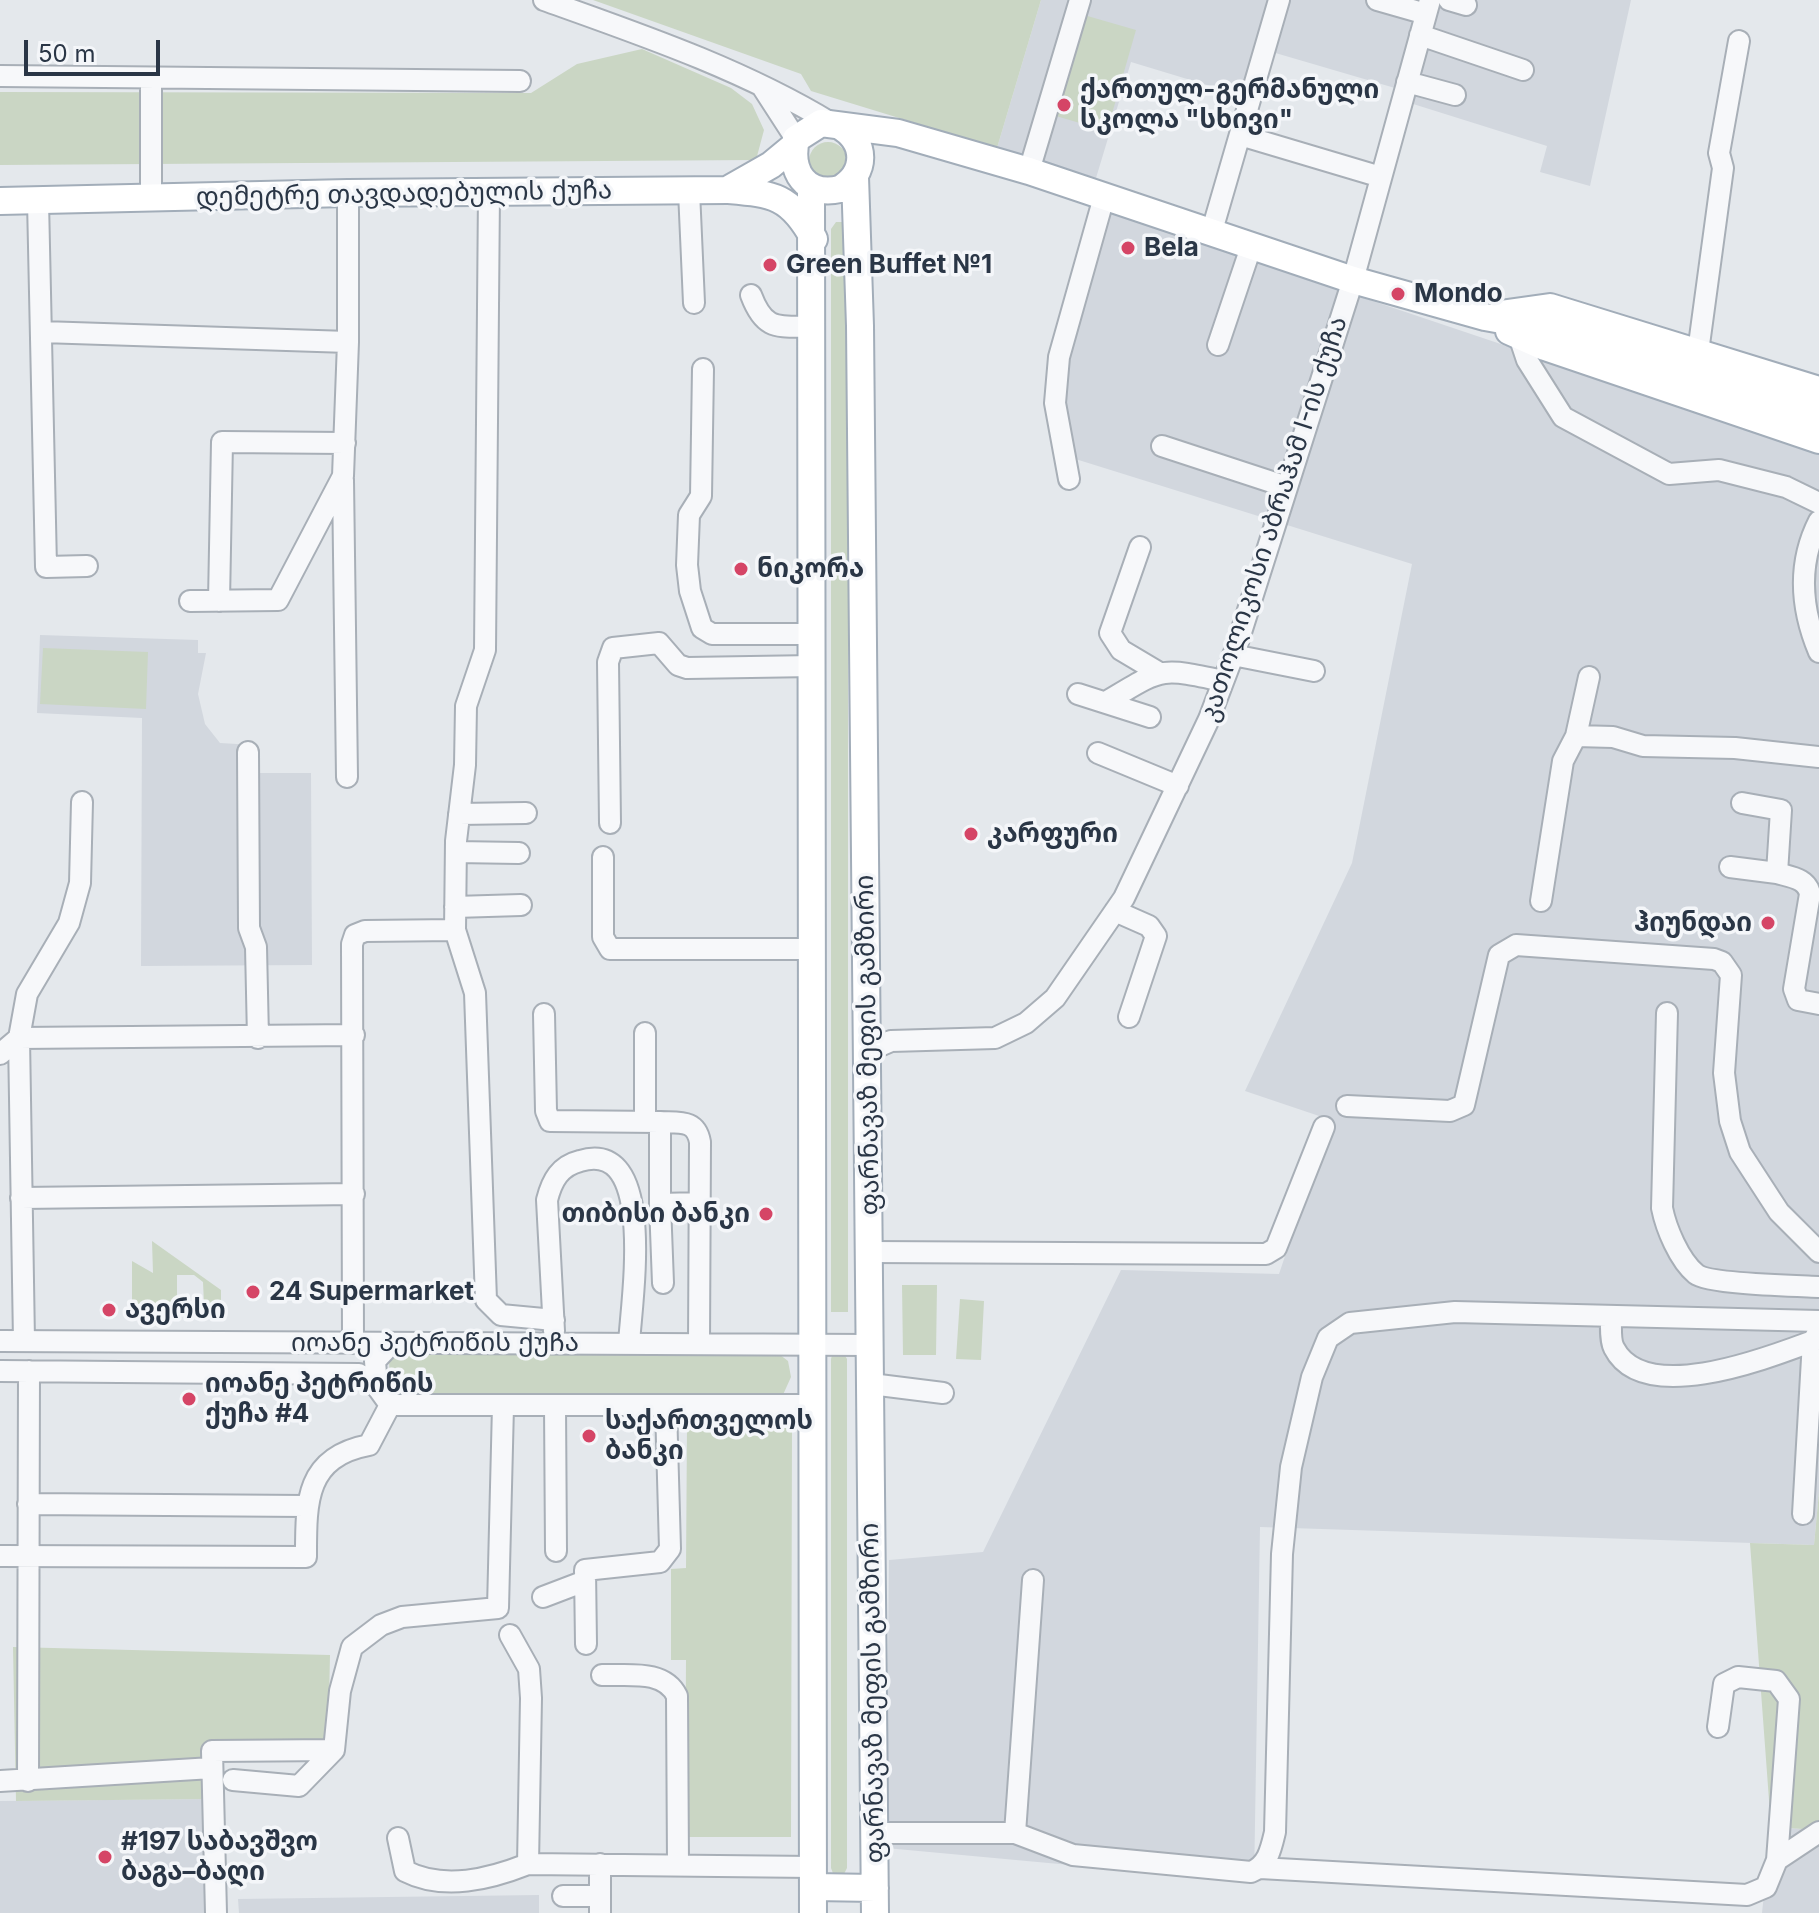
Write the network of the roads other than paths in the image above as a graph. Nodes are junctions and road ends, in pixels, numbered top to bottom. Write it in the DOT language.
graph roads {
  1 [pos="1080,0"];
  2 [pos="1279,0"];
  3 [pos="1377,0"];
  4 [pos="549,1"];
  5 [pos="1428,7"];
  6 [pos="1420,35"];
  7 [pos="1739,41"];
  8 [pos="1523,70"];
  9 [pos="0,76"];
  10 [pos="151,78"];
  11 [pos="520,81"];
  12 [pos="1407,82"];
  13 [pos="763,88"];
  14 [pos="1455,95"];
  15 [pos="836,124"];
  16 [pos="898,133"];
  17 [pos="1240,135"];
  18 [pos="795,143"];
  19 [pos="858,169"];
  20 [pos="1029,171"];
  21 [pos="1381,177"];
  22 [pos="808,186"];
  23 [pos="727,190"];
  24 [pos="689,191"];
  25 [pos="489,192"];
  26 [pos="348,193"];
  27 [pos="771,194"];
  28 [pos="1104,197"];
  29 [pos="151,198"];
  30 [pos="0,201"];
  31 [pos="38,201"];
  32 [pos="1211,234"];
  33 [pos="814,239"];
  34 [pos="1251,247"];
  35 [pos="1353,280"];
  36 [pos="751,295"];
  37 [pos="694,303"];
  38 [pos="1485,317"];
  39 [pos="814,327"];
  40 [pos="42,332"];
  41 [pos="1519,336"];
  42 [pos="348,342"];
  43 [pos="1218,345"];
  44 [pos="1698,352"];
  45 [pos="703,369"];
  46 [pos="1819,390"];
  47 [pos="1819,416"];
  48 [pos="1819,440"];
  49 [pos="345,443"];
  50 [pos="1162,446"];
  51 [pos="343,476"];
  52 [pos="1069,479"];
  53 [pos="1287,487"];
  54 [pos="1819,503"];
  55 [pos="1819,521"];
  56 [pos="1140,547"];
  57 [pos="87,566"];
  58 [pos="190,601"];
  59 [pos="219,601"];
  60 [pos="814,634"];
  61 [pos="1819,652"];
  62 [pos="1233,655"];
  63 [pos="814,666"];
  64 [pos="1314,671"];
  65 [pos="1158,672"];
  66 [pos="1589,677"];
  67 [pos="1223,681"];
  68 [pos="1078,694"];
  69 [pos="1106,702"];
  70 [pos="1150,717"];
  71 [pos="1576,736"];
  72 [pos="248,752"];
  73 [pos="1098,753"];
  74 [pos="1819,757"];
  75 [pos="347,777"];
  76 [pos="1178,786"];
  77 [pos="82,802"];
  78 [pos="1742,803"];
  79 [pos="526,813"];
  80 [pos="459,814"];
  81 [pos="610,823"];
  82 [pos="456,852"];
  83 [pos="519,853"];
  84 [pos="603,857"];
  85 [pos="1730,867"];
  86 [pos="1777,873"];
  87 [pos="1541,901"];
  88 [pos="521,905"];
  89 [pos="455,907"];
  90 [pos="1115,911"];
  91 [pos="455,930"];
  92 [pos="814,949"];
  93 [pos="1810,950"];
  94 [pos="1819,1004"];
  95 [pos="1667,1013"];
  96 [pos="544,1014"];
  97 [pos="1129,1017"];
  98 [pos="645,1033"];
  99 [pos="354,1035"];
  100 [pos="19,1038"];
  101 [pos="258,1038"];
  102 [pos="868,1051"];
  103 [pos="0,1054"];
  104 [pos="1347,1106"];
  105 [pos="653,1122"];
  106 [pos="1324,1127"];
  107 [pos="354,1194"];
  108 [pos="21,1198"];
  109 [pos="700,1203"];
  110 [pos="660,1204"];
  111 [pos="871,1252"];
  112 [pos="1819,1252"];
  113 [pos="663,1283"];
  114 [pos="1819,1287"];
  115 [pos="1611,1318"];
  116 [pos="554,1320"];
  117 [pos="1817,1331"];
  118 [pos="0,1341"];
  119 [pos="32,1341"];
  120 [pos="353,1343"];
  121 [pos="392,1343"];
  122 [pos="555,1343"];
  123 [pos="629,1344"];
  124 [pos="699,1344"];
  125 [pos="813,1344"];
  126 [pos="870,1345"];
  127 [pos="0,1371"];
  128 [pos="34,1371"];
  129 [pos="871,1384"];
  130 [pos="377,1387"];
  131 [pos="943,1393"];
  132 [pos="390,1405"];
  133 [pos="813,1405"];
  134 [pos="503,1406"];
  135 [pos="555,1406"];
  136 [pos="666,1407"];
  137 [pos="28,1504"];
  138 [pos="306,1506"];
  139 [pos="1803,1514"];
  140 [pos="556,1551"];
  141 [pos="0,1556"];
  142 [pos="28,1556"];
  143 [pos="1033,1580"];
  144 [pos="585,1581"];
  145 [pos="543,1597"];
  146 [pos="510,1635"];
  147 [pos="586,1644"];
  148 [pos="602,1675"];
  149 [pos="1718,1727"];
  150 [pos="334,1750"];
  151 [pos="212,1760"];
  152 [pos="233,1780"];
  153 [pos="0,1781"];
  154 [pos="28,1781"];
  155 [pos="1819,1832"];
  156 [pos="876,1833"];
  157 [pos="1015,1833"];
  158 [pos="398,1838"];
  159 [pos="1777,1860"];
  160 [pos="528,1864"];
  161 [pos="600,1864"];
  162 [pos="678,1864"];
  163 [pos="1260,1868"];
  164 [pos="813,1889"];
  165 [pos="563,1896"];
  166 [pos="875,1900"];
  167 [pos="600,1905"];
  168 [pos="216,1913"];
  1 -- 20 [label="street"];
  2 -- 17 [label="street"];
  3 -- 5 [label="street"];
  4 -- 13 [label="street"];
  5 -- 6 [label="street, კათოლიკოსი აბრაჰამ I-ის ქუჩა"];
  6 -- 8 [label="street"];
  6 -- 12 [label="street, კათოლიკოსი აბრაჰამ I-ის ქუჩა"];
  7 -- 44 [label="street"];
  9 -- 10 [label="street"];
  10 -- 11 [label="street"];
  10 -- 29 [label="street"];
  12 -- 14 [label="street"];
  12 -- 21 [label="street, კათოლიკოსი აბრაჰამ I-ის ქუჩა"];
  13 -- 15 [label="street"];
  13 -- 18 [label="street"];
  15 -- 16 [label="main road"];
  15 -- 18 [label="main road"];
  15 -- 19 [label="main road"];
  16 -- 19 [label="main road"];
  16 -- 20 [label="main road"];
  17 -- 21 [label="street"];
  17 -- 32 [label="street"];
  18 -- 22 [label="main road"];
  18 -- 23 [label="main road, დემეტრე თავდადებულის ქუჩა"];
  19 -- 22 [label="main road"];
  19 -- 102 [label="main road, ფარნავაზ მეფის გამზირი"];
  20 -- 28 [label="main road"];
  21 -- 35 [label="street, კათოლიკოსი აბრაჰამ I-ის ქუჩა"];
  22 -- 27 [label="main road"];
  22 -- 33 [label="main road, ფარნავაზ მეფის გამზირი"];
  23 -- 24 [label="main road, დემეტრე თავდადებულის ქუჩა"];
  23 -- 27 [label="main road"];
  24 -- 25 [label="main road, დემეტრე თავდადებულის ქუჩა"];
  24 -- 37 [label="street"];
  25 -- 26 [label="main road, დემეტრე თავდადებულის ქუჩა"];
  25 -- 80 [label="street"];
  26 -- 29 [label="main road, დემეტრე თავდადებულის ქუჩა"];
  26 -- 42 [label="street"];
  27 -- 33 [label="main road"];
  28 -- 32 [label="main road"];
  28 -- 52 [label="street"];
  29 -- 31 [label="main road, დემეტრე თავდადებულის ქუჩა"];
  30 -- 31 [label="main road, დემეტრე თავდადებულის ქუჩა"];
  31 -- 40 [label="street"];
  32 -- 34 [label="main road"];
  33 -- 39 [label="main road, ფარნავაზ მეფის გამზირი"];
  34 -- 35 [label="main road"];
  34 -- 43 [label="street"];
  35 -- 38 [label="main road"];
  35 -- 53 [label="street, კათოლიკოსი აბრაჰამ I-ის ქუჩა"];
  36 -- 39 [label="street"];
  38 -- 41 [label="main road"];
  38 -- 44 [label="main road"];
  38 -- 47 [label="main road"];
  39 -- 60 [label="main road, ფარნავაზ მეფის გამზირი"];
  40 -- 42 [label="street"];
  40 -- 57 [label="street"];
  41 -- 48 [label="main road"];
  41 -- 54 [label="street"];
  42 -- 49 [label="street"];
  44 -- 46 [label="main road"];
  45 -- 60 [label="street"];
  49 -- 51 [label="street"];
  49 -- 59 [label="street"];
  50 -- 53 [label="street"];
  51 -- 59 [label="street"];
  51 -- 75 [label="street"];
  53 -- 62 [label="street, კათოლიკოსი აბრაჰამ I-ის ქუჩა"];
  55 -- 61 [label="street"];
  56 -- 65 [label="street"];
  58 -- 59 [label="street"];
  60 -- 63 [label="main road, ფარნავაზ მეფის გამზირი"];
  62 -- 64 [label="street"];
  62 -- 67 [label="street, კათოლიკოსი აბრაჰამ I-ის ქუჩა"];
  63 -- 81 [label="street"];
  63 -- 92 [label="main road, ფარნავაზ მეფის გამზირი"];
  65 -- 67 [label="street"];
  65 -- 69 [label="street"];
  66 -- 71 [label="street"];
  67 -- 76 [label="street, კათოლიკოსი აბრაჰამ I-ის ქუჩა"];
  68 -- 69 [label="street"];
  69 -- 70 [label="street"];
  71 -- 74 [label="street"];
  71 -- 87 [label="street"];
  72 -- 101 [label="street"];
  73 -- 76 [label="street"];
  76 -- 90 [label="street, კათოლიკოსი აბრაჰამ I-ის ქუჩა"];
  77 -- 100 [label="street"];
  78 -- 86 [label="street"];
  79 -- 80 [label="street"];
  80 -- 82 [label="street"];
  82 -- 83 [label="street"];
  82 -- 89 [label="street"];
  84 -- 92 [label="street"];
  85 -- 86 [label="street"];
  86 -- 93 [label="street"];
  88 -- 89 [label="street"];
  89 -- 91 [label="street"];
  90 -- 97 [label="street"];
  90 -- 102 [label="street, კათოლიკოსი აბრაჰამ I-ის ქუჩა"];
  91 -- 99 [label="street"];
  91 -- 116 [label="street"];
  92 -- 125 [label="main road, ფარნავაზ მეფის გამზირი"];
  93 -- 94 [label="street"];
  95 -- 114 [label="street"];
  96 -- 105 [label="street"];
  98 -- 105 [label="street"];
  99 -- 101 [label="street"];
  99 -- 107 [label="street"];
  100 -- 101 [label="street"];
  100 -- 103 [label="street"];
  100 -- 108 [label="street"];
  102 -- 111 [label="main road, ფარნავაზ მეფის გამზირი"];
  104 -- 112 [label="street"];
  105 -- 109 [label="street"];
  105 -- 110 [label="street"];
  106 -- 111 [label="street"];
  107 -- 108 [label="street"];
  107 -- 120 [label="street"];
  108 -- 119 [label="street"];
  109 -- 110 [label="street"];
  109 -- 124 [label="street"];
  110 -- 113 [label="street"];
  111 -- 126 [label="main road, ფარნავაზ მეფის გამზირი"];
  115 -- 117 [label="street"];
  115 -- 117 [label="street"];
  115 -- 163 [label="street"];
  116 -- 122 [label="street"];
  116 -- 123 [label="street"];
  117 -- 139 [label="street"];
  118 -- 119 [label="street, იოანე პეტრიწის ქუჩა"];
  119 -- 120 [label="street, იოანე პეტრიწის ქუჩა"];
  119 -- 128 [label="street"];
  120 -- 121 [label="street, იოანე პეტრიწის ქუჩა"];
  121 -- 122 [label="street, იოანე პეტრიწის ქუჩა"];
  121 -- 130 [label="street"];
  122 -- 123 [label="street, იოანე პეტრიწის ქუჩა"];
  123 -- 124 [label="street, იოანე პეტრიწის ქუჩა"];
  124 -- 125 [label="street, იოანე პეტრიწის ქუჩა"];
  125 -- 126 [label="street, იოანე პეტრიწის ქუჩა"];
  125 -- 133 [label="main road, ფარნავაზ მეფის გამზირი"];
  126 -- 129 [label="main road, ფარნავაზ მეფის გამზირი"];
  127 -- 128 [label="street, იოანე პეტრიწის ქუჩა"];
  128 -- 130 [label="street, იოანე პეტრიწის ქუჩა"];
  128 -- 137 [label="street"];
  129 -- 131 [label="street"];
  129 -- 156 [label="main road, ფარნავაზ მეფის გამზირი"];
  130 -- 132 [label="street, იოანე პეტრიწის ქუჩა"];
  132 -- 134 [label="street"];
  132 -- 138 [label="street"];
  133 -- 136 [label="street"];
  133 -- 164 [label="main road, ფარნავაზ მეფის გამზირი"];
  134 -- 135 [label="street"];
  134 -- 150 [label="street"];
  135 -- 136 [label="street"];
  135 -- 140 [label="street"];
  136 -- 144 [label="street"];
  137 -- 138 [label="street"];
  137 -- 142 [label="street"];
  138 -- 142 [label="street"];
  141 -- 142 [label="street"];
  142 -- 154 [label="street"];
  143 -- 157 [label="street"];
  144 -- 145 [label="street"];
  144 -- 147 [label="street"];
  146 -- 160 [label="street"];
  148 -- 162 [label="street"];
  149 -- 159 [label="street"];
  150 -- 151 [label="street"];
  150 -- 152 [label="street"];
  151 -- 154 [label="street"];
  151 -- 168 [label="street"];
  153 -- 154 [label="street"];
  155 -- 159 [label="street"];
  156 -- 157 [label="street"];
  156 -- 166 [label="main road, ფარნავაზ მეფის გამზირი"];
  157 -- 163 [label="street"];
  158 -- 160 [label="street"];
  159 -- 163 [label="street"];
  160 -- 161 [label="street"];
  161 -- 162 [label="street"];
  161 -- 167 [label="street"];
  162 -- 164 [label="street"];
  164 -- 166 [label="main road"];
  165 -- 167 [label="street"];
}
